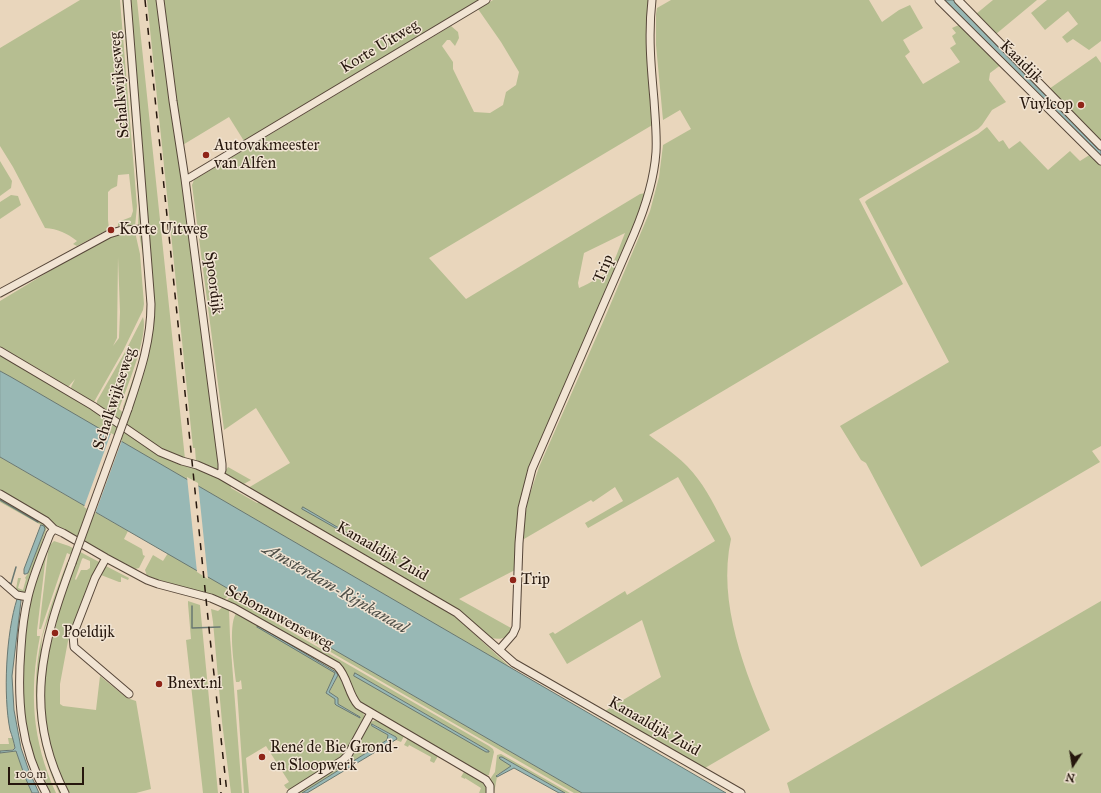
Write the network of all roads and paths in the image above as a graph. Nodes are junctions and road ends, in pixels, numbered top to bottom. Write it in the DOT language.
graph roads {
  1 [pos="127,0"];
  2 [pos="160,0"];
  3 [pos="486,0"];
  4 [pos="652,0"];
  5 [pos="939,0"];
  6 [pos="958,0"];
  7 [pos="1101,146"];
  8 [pos="1101,161"];
  9 [pos="185,179"];
  10 [pos="146,229"];
  11 [pos="0,293"];
  12 [pos="0,351"];
  13 [pos="220,475"];
  14 [pos="0,494"];
  15 [pos="54,529"];
  16 [pos="106,558"];
  17 [pos="0,580"];
  18 [pos="28,597"];
  19 [pos="499,650"];
  20 [pos="129,694"];
  21 [pos="371,714"];
  22 [pos="46,793"];
  23 [pos="65,793"];
  24 [pos="291,793"];
  25 [pos="490,793"];
  26 [pos="741,793"];
  1 -- 10 [label="street, Schalkwijkseweg"];
  2 -- 9 [label="street, Spoordijk"];
  3 -- 9 [label="street, Korte Uitweg"];
  4 -- 19 [label="street, Trip"];
  5 -- 8 [label="street, Kaaidijk"];
  6 -- 7 [label="street"];
  9 -- 13 [label="street, Spoordijk"];
  10 -- 11 [label="street"];
  10 -- 23 [label="street, Schalkwijkseweg, bridge"];
  12 -- 13 [label="street, Kanaaldijk Zuid"];
  13 -- 19 [label="street, Kanaaldijk Zuid"];
  14 -- 15 [label="street, Schonauwenseweg"];
  15 -- 16 [label="street, Schonauwenseweg"];
  15 -- 18 [label="street"];
  16 -- 20 [label="street"];
  16 -- 21 [label="street, Schonauwenseweg"];
  17 -- 18 [label="street"];
  18 -- 22 [label="street"];
  19 -- 26 [label="street, Kanaaldijk Zuid"];
  21 -- 24 [label="street"];
  21 -- 25 [label="street, Schonauwenseweg"];
}
